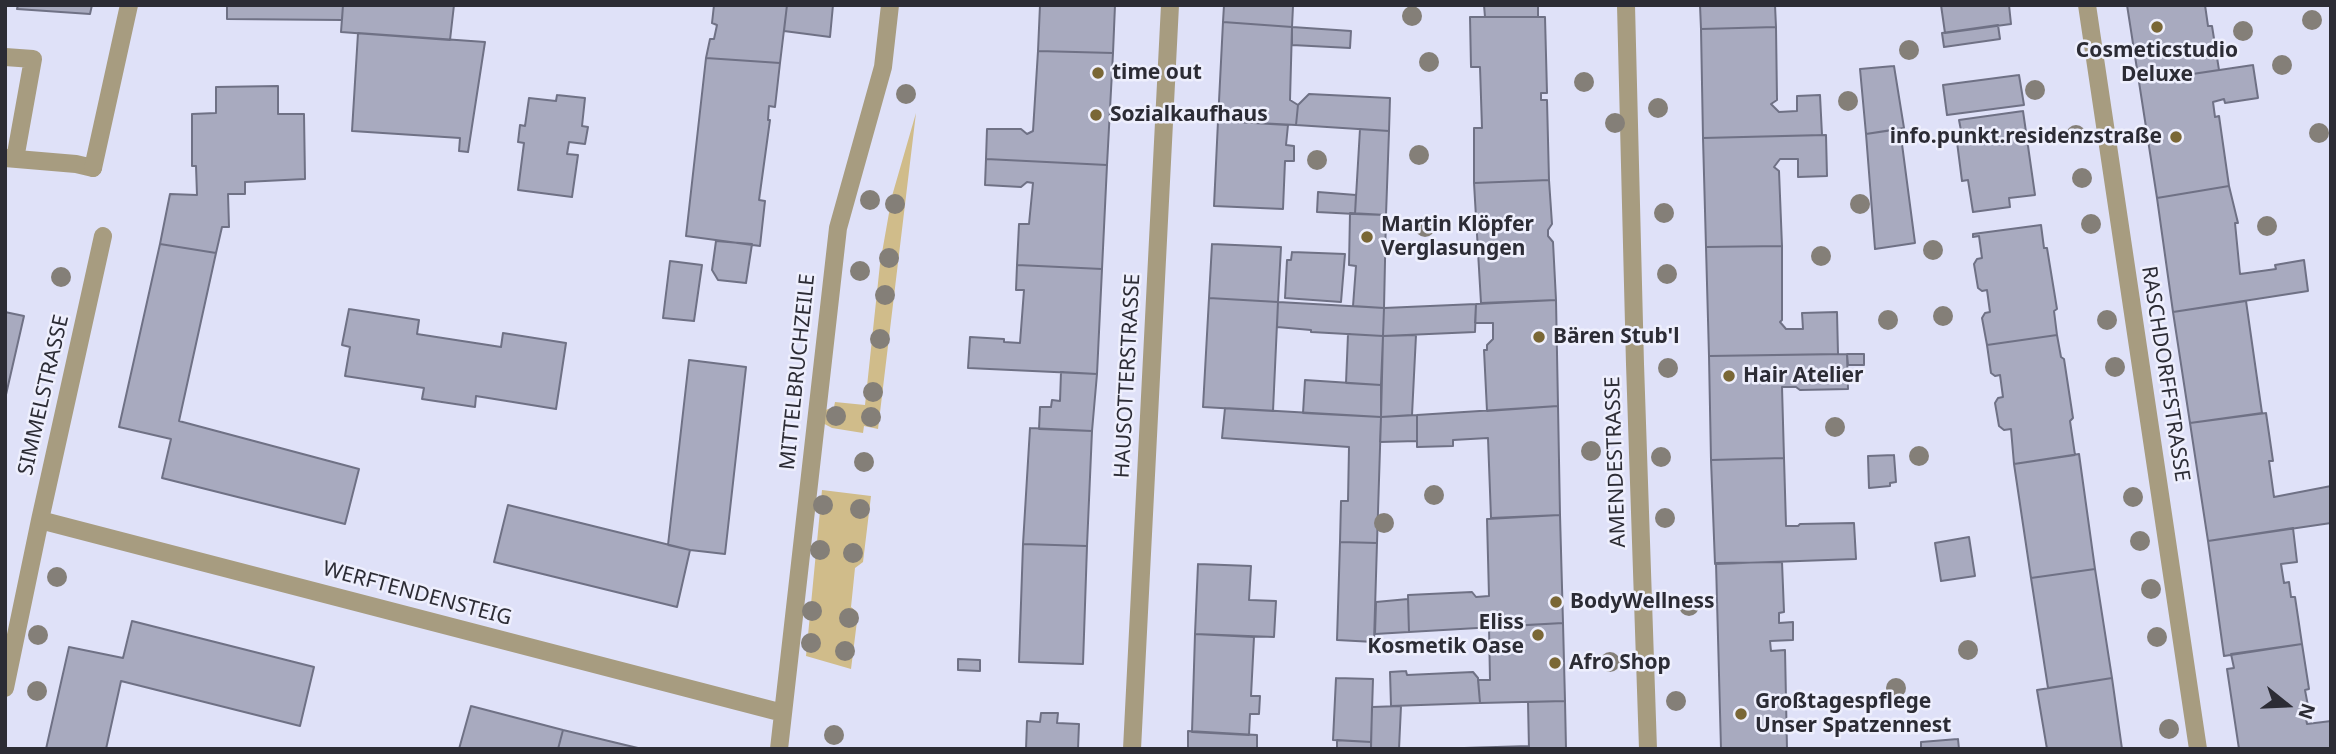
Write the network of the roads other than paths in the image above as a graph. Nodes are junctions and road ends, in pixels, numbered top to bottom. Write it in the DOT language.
graph roads {
  1 [pos="129,5"];
  2 [pos="890,5"];
  3 [pos="1170,5"];
  4 [pos="1626,5"];
  5 [pos="2087,5"];
  6 [pos="5,57"];
  7 [pos="10,159"];
  8 [pos="103,236"];
  9 [pos="40,520"];
  10 [pos="5,688"];
  11 [pos="783,713"];
  12 [pos="779,749"];
  13 [pos="1132,749"];
  14 [pos="1648,749"];
  15 [pos="2198,749"];
  1 -- 7 [label="street"];
  2 -- 11 [label="street, MITTELBRUCHZEILE"];
  3 -- 13 [label="street, HAUSOTTERSTRASSE"];
  4 -- 14 [label="street, AMENDESTRASSE"];
  5 -- 15 [label="street, RASCHDORFFSTRASSE"];
  6 -- 7 [label="street"];
  8 -- 9 [label="street, SIMMELSTRASSE"];
  9 -- 10 [label="street, SIMMELSTRASSE"];
  9 -- 11 [label="street, WERFTENDENSTEIG"];
  11 -- 12 [label="street, MITTELBRUCHZEILE"];
}
